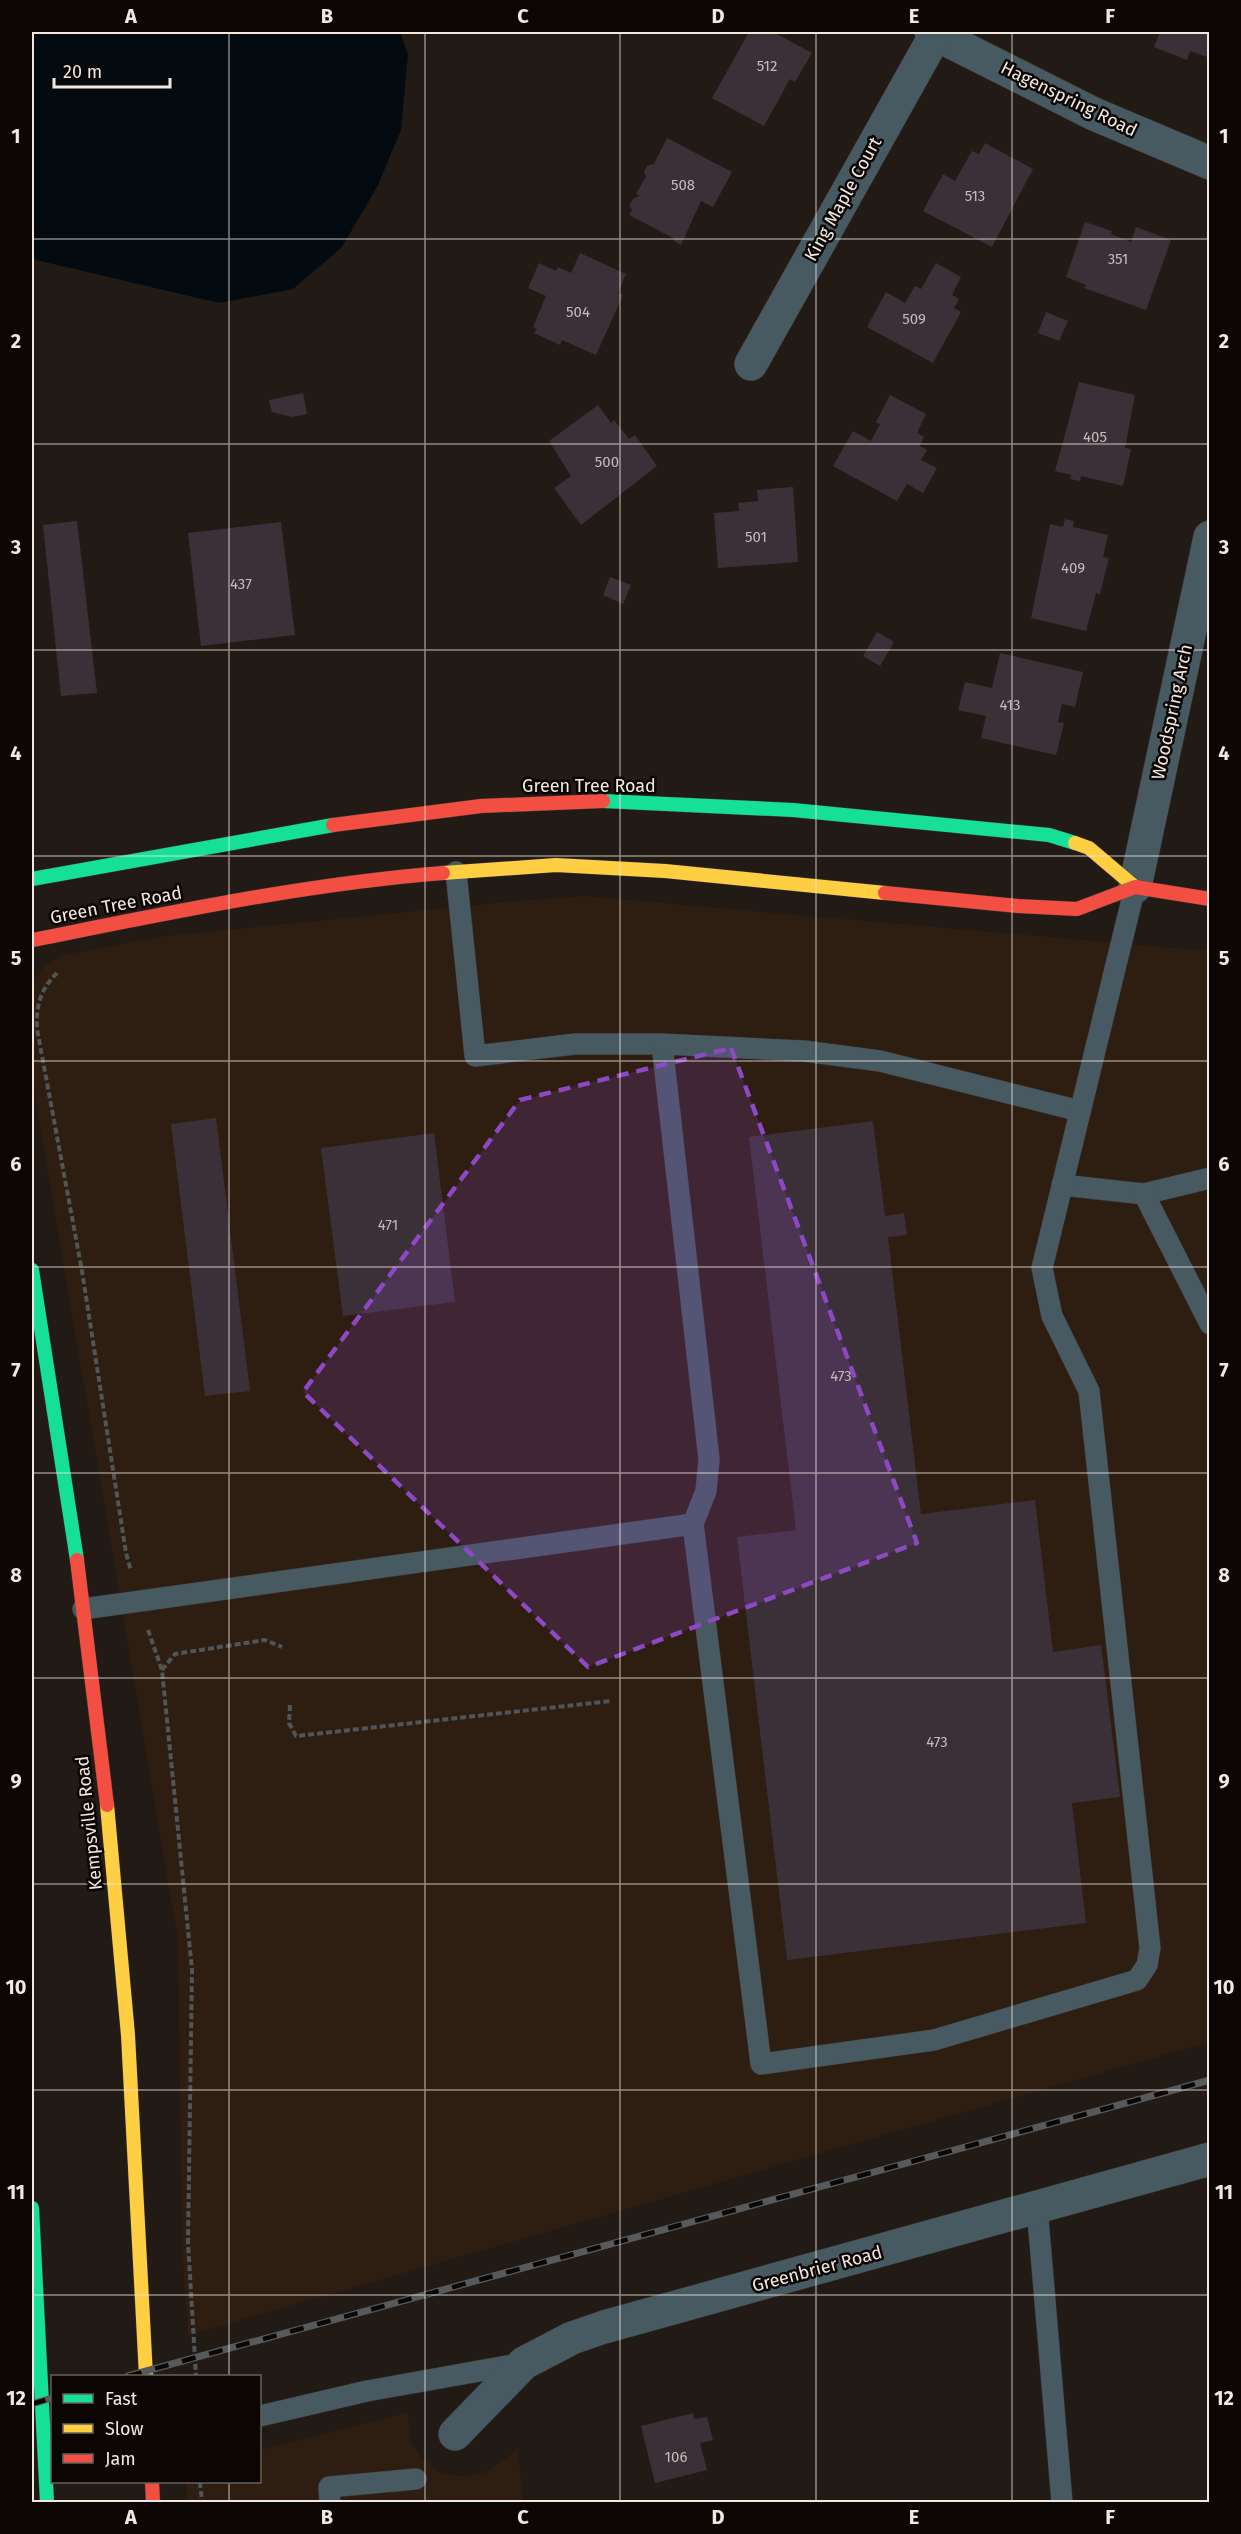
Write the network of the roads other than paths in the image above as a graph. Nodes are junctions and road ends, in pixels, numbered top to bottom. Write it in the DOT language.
graph roads {
  1 [pos="933,33"];
  2 [pos="1209,163"];
  3 [pos="751,363"];
  4 [pos="1209,537"];
  5 [pos="456,872"];
  6 [pos="32,879"];
  7 [pos="1135,887"];
  8 [pos="1209,899"];
  9 [pos="32,940"];
  10 [pos="662,1044"];
  11 [pos="1080,1111"];
  12 [pos="1062,1185"];
  13 [pos="1205,1185"];
  14 [pos="1144,1194"];
  15 [pos="32,1270"];
  16 [pos="1209,1324"];
  17 [pos="693,1524"];
  18 [pos="83,1609"];
  19 [pos="1209,2159"];
  20 [pos="1037,2207"];
  21 [pos="32,2208"];
  22 [pos="34,2283"];
  23 [pos="524,2363"];
  24 [pos="146,2375"];
  25 [pos="261,2416"];
  26 [pos="455,2434"];
  27 [pos="416,2479"];
  28 [pos="152,2483"];
  29 [pos="47,2502"];
  30 [pos="153,2502"];
  31 [pos="330,2502"];
  32 [pos="1062,2502"];
  1 -- 2 [label="street, Hagenspring Road"];
  1 -- 3 [label="street, King Maple Court"];
  4 -- 7 [label="street, Woodspring Arch"];
  5 -- 7 [label="street, Green Tree Road"];
  5 -- 9 [label="street, Green Tree Road"];
  5 -- 10 [label="lane"];
  6 -- 7 [label="street, Green Tree Road"];
  7 -- 8 [label="street, Green Tree Road"];
  7 -- 11 [label="lane"];
  10 -- 11 [label="lane"];
  10 -- 17 [label="lane"];
  11 -- 12 [label="lane"];
  12 -- 14 [label="lane"];
  12 -- 17 [label="lane"];
  13 -- 14 [label="lane"];
  14 -- 16 [label="lane"];
  15 -- 18 [label="street, Kempsville Road"];
  17 -- 18 [label="lane"];
  18 -- 24 [label="street, Kempsville Road"];
  19 -- 20 [label="street, Greenbrier Road"];
  20 -- 23 [label="street, Greenbrier Road"];
  20 -- 32 [label="lane"];
  21 -- 22 [label="street"];
  22 -- 29 [label="street"];
  23 -- 25 [label="lane"];
  23 -- 26 [label="street, Greenbrier Road"];
  27 -- 31 [label="lane"];
  28 -- 30 [label="street"];
}
